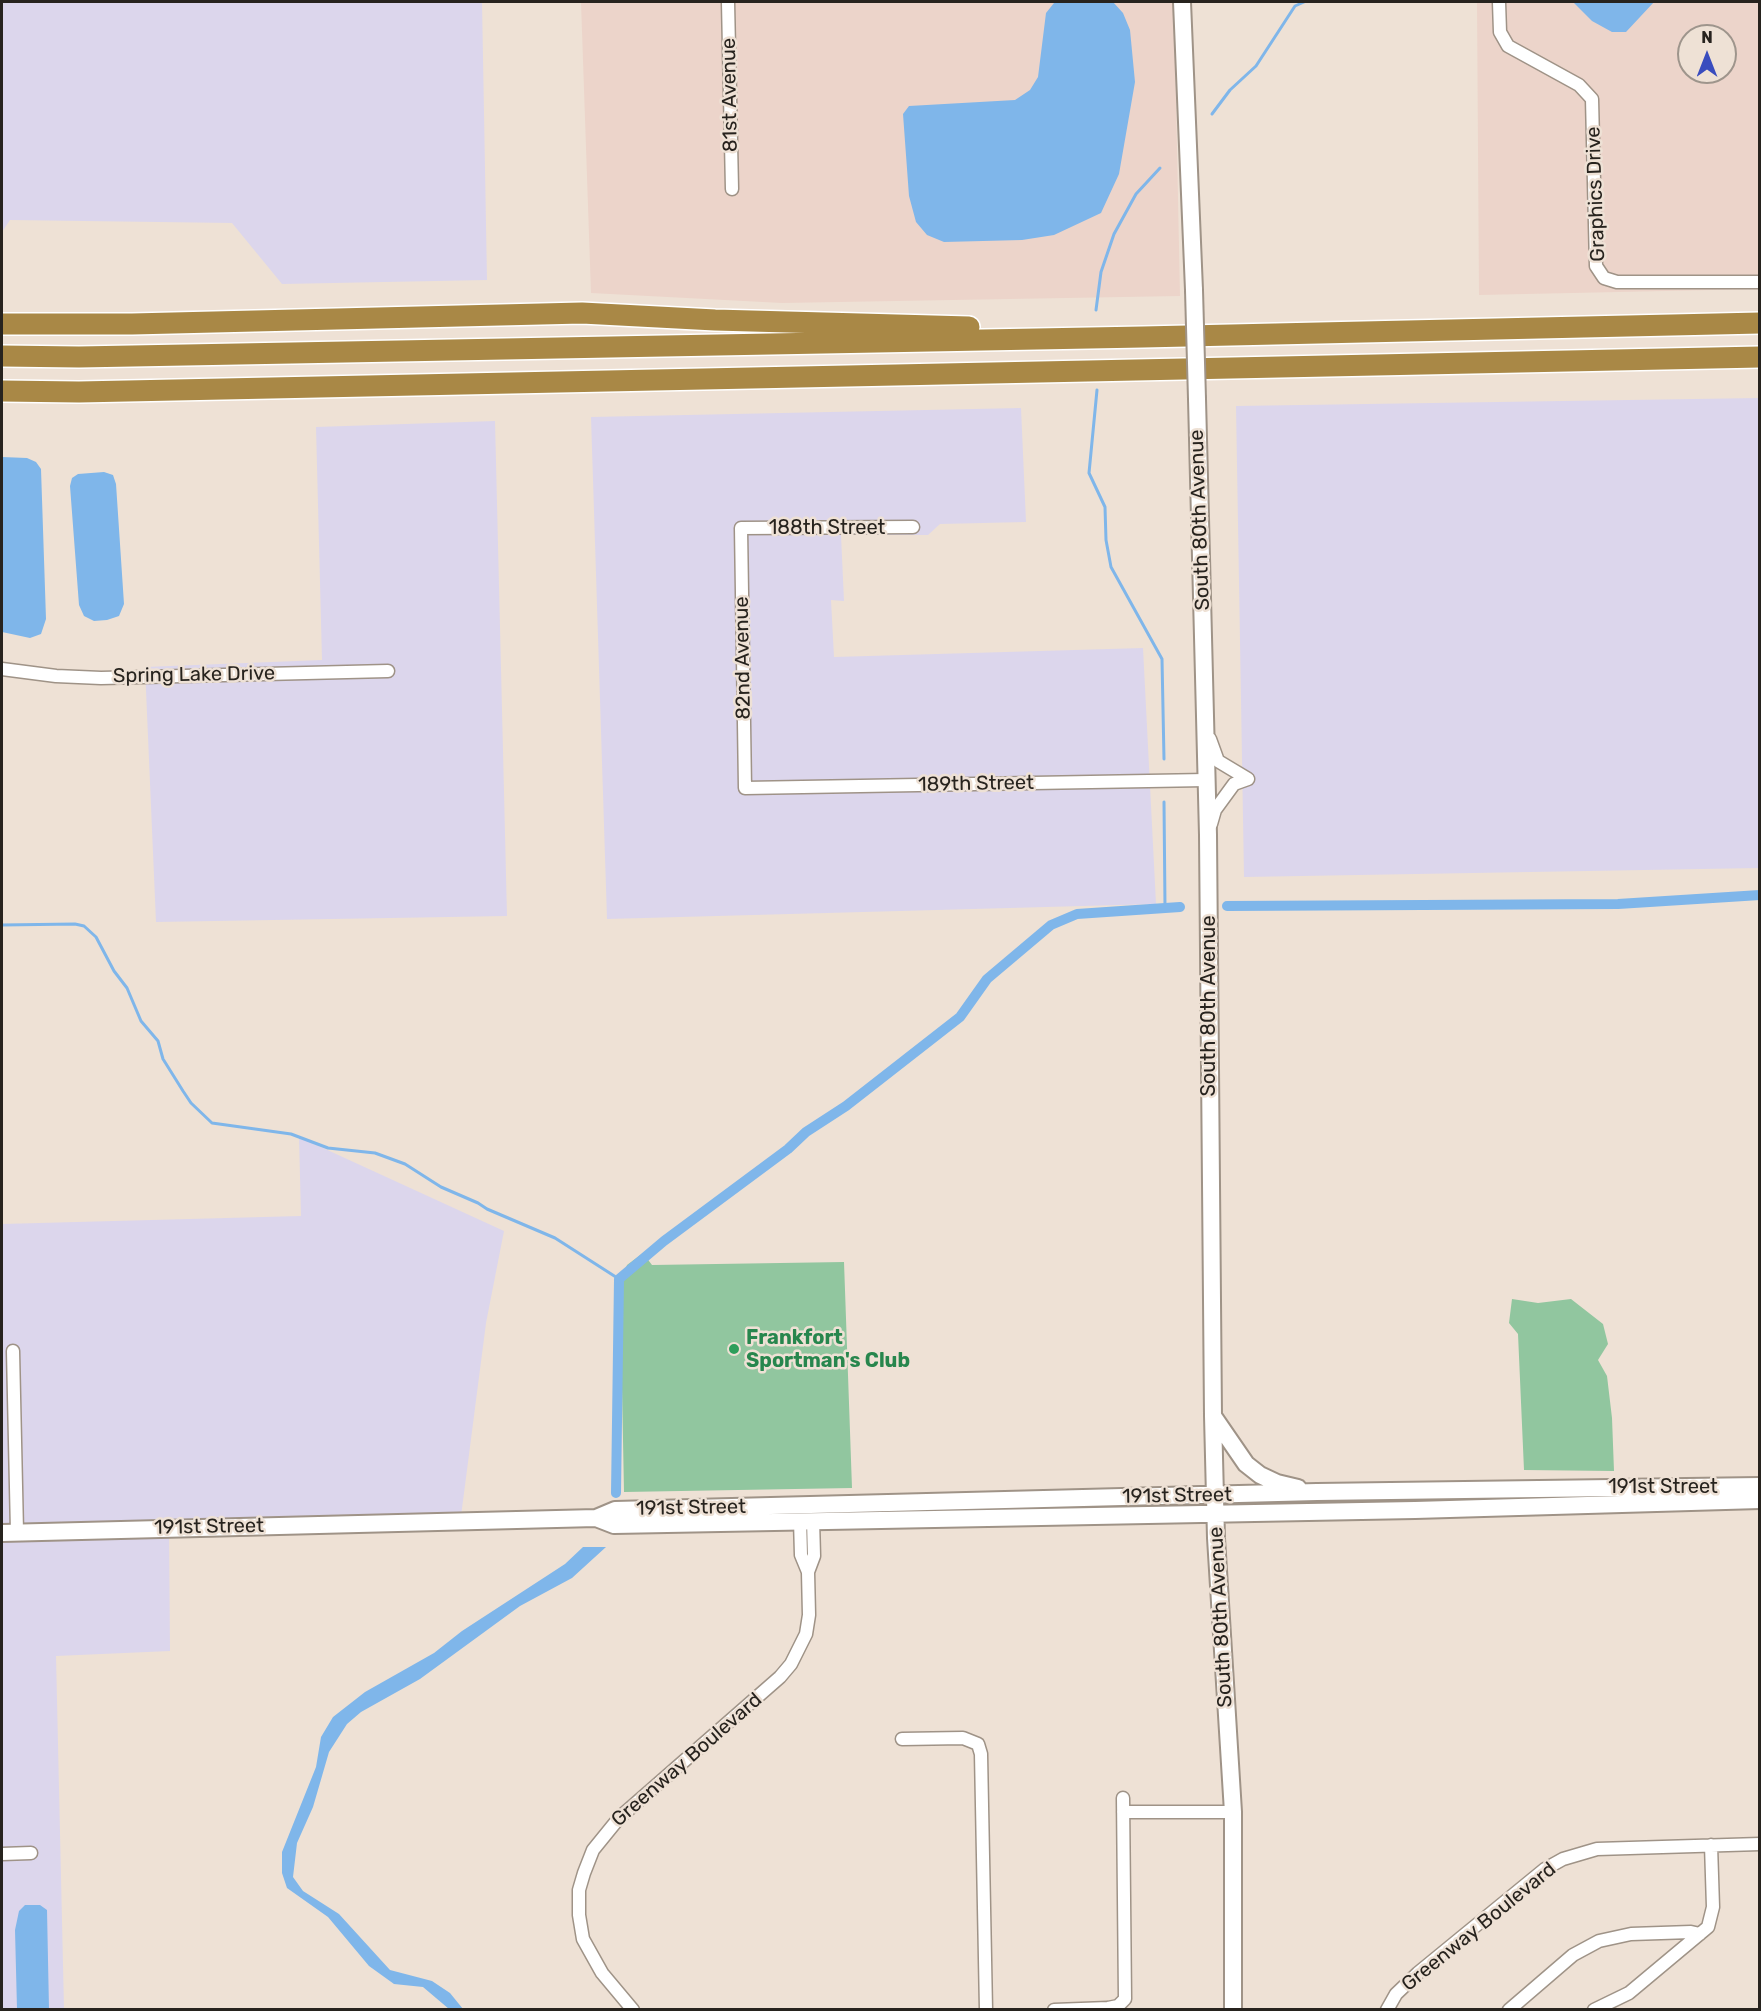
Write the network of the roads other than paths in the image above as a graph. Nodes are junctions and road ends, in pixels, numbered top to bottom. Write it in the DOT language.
graph roads {
  1 [pos="728,2"];
  2 [pos="1182,2"];
  3 [pos="1499,2"];
  4 [pos="732,189"];
  5 [pos="1760,282"];
  6 [pos="1760,323"];
  7 [pos="2,324"];
  8 [pos="1143,337"];
  9 [pos="2,356"];
  10 [pos="1760,357"];
  11 [pos="2,391"];
  12 [pos="913,527"];
  13 [pos="741,528"];
  14 [pos="2,669"];
  15 [pos="388,671"];
  16 [pos="1205,724"];
  17 [pos="1206,780"];
  18 [pos="745,788"];
  19 [pos="1208,835"];
  20 [pos="13,1351"];
  21 [pos="1213,1416"];
  22 [pos="1760,1486"];
  23 [pos="1317,1492"];
  24 [pos="1215,1495"];
  25 [pos="1760,1500"];
  26 [pos="1215,1514"];
  27 [pos="596,1518"];
  28 [pos="806,1520"];
  29 [pos="9,1532"];
  30 [pos="902,1739"];
  31 [pos="1123,1798"];
  32 [pos="1123,1812"];
  33 [pos="1233,1812"];
  34 [pos="1760,1844"];
  35 [pos="1711,1845"];
  36 [pos="31,1853"];
  37 [pos="2,1854"];
  38 [pos="1700,1934"];
  39 [pos="633,2010"];
  40 [pos="986,2010"];
  41 [pos="1054,2010"];
  42 [pos="1233,2010"];
  43 [pos="1387,2010"];
  44 [pos="1509,2010"];
  45 [pos="1594,2010"];
  1 -- 4 [label="street, 81st Avenue"];
  2 -- 16 [label="main road, South 80th Avenue, bridge"];
  3 -- 5 [label="street, Graphics Drive"];
  6 -- 8 [label="highway"];
  7 -- 8 [label="highway"];
  8 -- 9 [label="highway"];
  10 -- 11 [label="highway"];
  12 -- 13 [label="street, 188th Street"];
  13 -- 18 [label="street, 82nd Avenue"];
  14 -- 15 [label="street, Spring Lake Drive"];
  16 -- 17 [label="main road, South 80th Avenue"];
  16 -- 19 [label="street"];
  17 -- 18 [label="street, 189th Street"];
  17 -- 19 [label="main road, South 80th Avenue"];
  19 -- 21 [label="main road, South 80th Avenue"];
  20 -- 29 [label="street"];
  21 -- 23 [label="main road"];
  21 -- 24 [label="main road, South 80th Avenue"];
  22 -- 23 [label="main road, 191st Street"];
  23 -- 24 [label="main road, 191st Street"];
  24 -- 26 [label="main road, South 80th Avenue"];
  24 -- 27 [label="main road, 191st Street"];
  25 -- 26 [label="main road, 191st Street"];
  26 -- 28 [label="main road, 191st Street"];
  26 -- 33 [label="main road, South 80th Avenue"];
  27 -- 28 [label="main road, 191st Street"];
  27 -- 29 [label="main road, 191st Street"];
  28 -- 39 [label="street, Greenway Boulevard"];
  30 -- 40 [label="street"];
  31 -- 32 [label="street"];
  32 -- 33 [label="street"];
  32 -- 41 [label="street"];
  33 -- 42 [label="main road, South 80th Avenue"];
  34 -- 35 [label="street, Greenway Boulevard"];
  35 -- 38 [label="street"];
  35 -- 43 [label="street, Greenway Boulevard"];
  36 -- 37 [label="street"];
  38 -- 44 [label="street"];
  38 -- 45 [label="street"];
}
